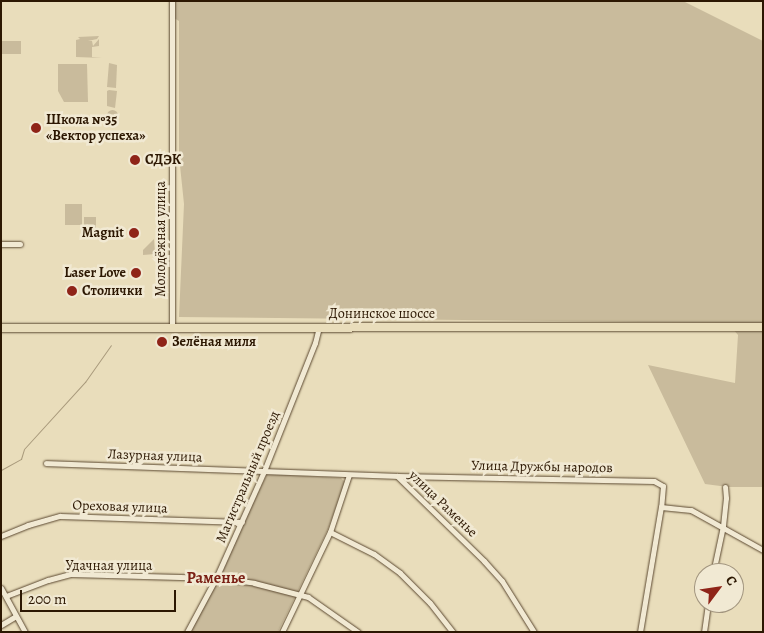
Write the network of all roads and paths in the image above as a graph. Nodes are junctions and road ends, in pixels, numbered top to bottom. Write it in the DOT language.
graph roads {
  1 [pos="172,1"];
  2 [pos="1,244"];
  3 [pos="20,244"];
  4 [pos="172,327"];
  5 [pos="319,327"];
  6 [pos="763,327"];
  7 [pos="1,328"];
  8 [pos="46,463"];
  9 [pos="264,471"];
  10 [pos="349,475"];
  11 [pos="397,476"];
  12 [pos="725,487"];
  13 [pos="661,508"];
  14 [pos="242,522"];
  15 [pos="723,526"];
  16 [pos="330,532"];
  17 [pos="1,536"];
  18 [pos="763,550"];
  19 [pos="715,563"];
  20 [pos="216,578"];
  21 [pos="1,588"];
  22 [pos="6,596"];
  23 [pos="301,596"];
  24 [pos="707,613"];
  25 [pos="16,616"];
  26 [pos="1,624"];
  27 [pos="25,632"];
  28 [pos="187,632"];
  29 [pos="282,632"];
  30 [pos="358,632"];
  31 [pos="453,632"];
  32 [pos="534,632"];
  33 [pos="640,632"];
  34 [pos="704,632"];
  1 -- 4 [label="street, Молодёжная улица"];
  2 -- 3 [label="street"];
  4 -- 5 [label="main road, Донинское шоссе"];
  4 -- 7 [label="main road, Донинское шоссе"];
  5 -- 6 [label="main road, Донинское шоссе"];
  5 -- 9 [label="street, Магистральный проезд"];
  8 -- 9 [label="street, Лазурная улица"];
  9 -- 10 [label="street, улица Раменье"];
  9 -- 14 [label="street, Магистральный проезд"];
  10 -- 11 [label="street, улица Раменье"];
  10 -- 16 [label="street"];
  11 -- 13 [label="street, Улица Дружбы народов"];
  11 -- 32 [label="street, улица Раменье"];
  12 -- 15 [label="street"];
  13 -- 15 [label="street"];
  13 -- 33 [label="street, Улица Дружбы народов"];
  14 -- 17 [label="street, Ореховая улица"];
  14 -- 20 [label="street, Магистральный проезд"];
  15 -- 18 [label="street"];
  15 -- 19 [label="street"];
  16 -- 23 [label="street"];
  16 -- 31 [label="street"];
  20 -- 22 [label="street, Удачная улица"];
  20 -- 23 [label="street, Удачная улица"];
  20 -- 28 [label="street, Магистральный проезд"];
  21 -- 22 [label="street"];
  22 -- 25 [label="street"];
  23 -- 29 [label="street"];
  23 -- 30 [label="street, Удачная улица"];
  24 -- 34 [label="street"];
  25 -- 26 [label="street"];
  25 -- 27 [label="street"];
}
